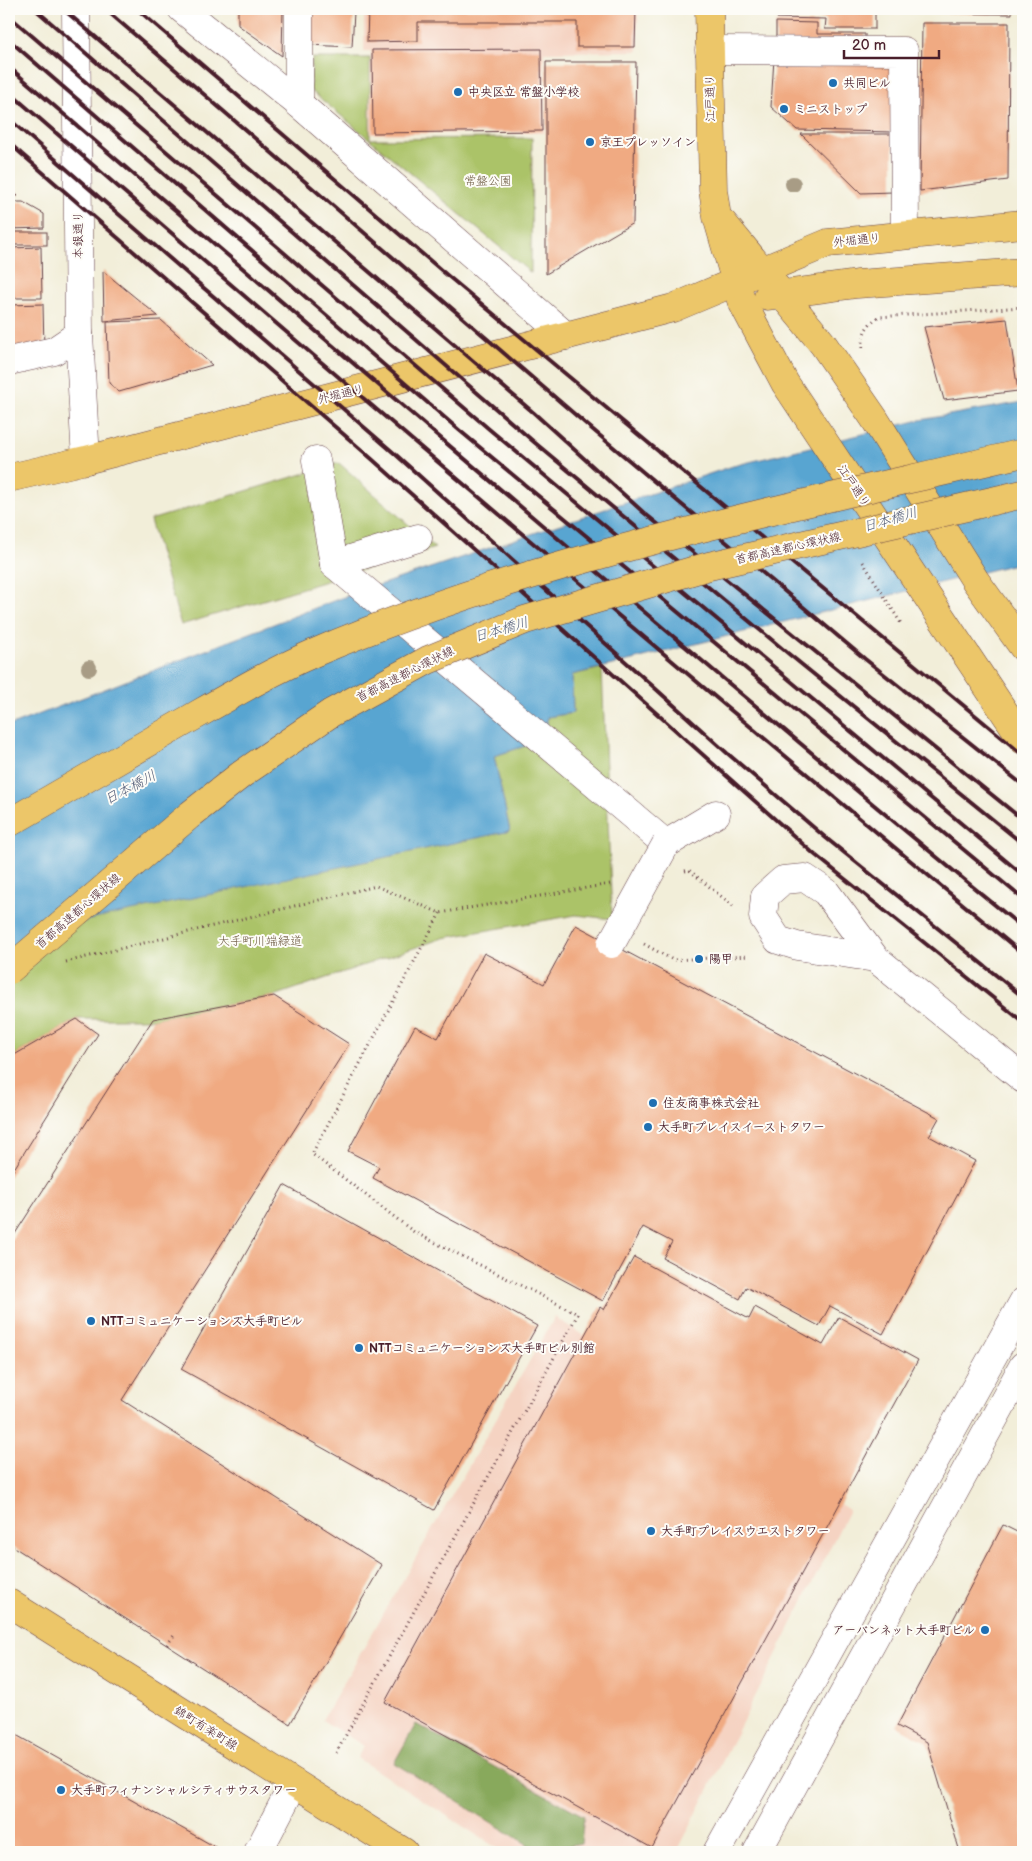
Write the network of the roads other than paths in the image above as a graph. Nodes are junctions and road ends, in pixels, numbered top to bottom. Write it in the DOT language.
graph roads {
  1 [pos="76,9"];
  2 [pos="182,9"];
  3 [pos="298,9"];
  4 [pos="709,9"];
  5 [pos="709,50"];
  6 [pos="299,104"];
  7 [pos="717,216"];
  8 [pos="1023,224"];
  9 [pos="904,235"];
  10 [pos="762,271"];
  11 [pos="1023,272"];
  12 [pos="737,292"];
  13 [pos="782,294"];
  14 [pos="79,334"];
  15 [pos="566,336"];
  16 [pos="9,361"];
  17 [pos="1023,453"];
  18 [pos="86,460"];
  19 [pos="316,460"];
  20 [pos="9,478"];
  21 [pos="1023,494"];
  22 [pos="418,538"];
  23 [pos="334,564"];
  24 [pos="1023,647"];
  25 [pos="1023,740"];
  26 [pos="716,814"];
  27 [pos="9,823"];
  28 [pos="666,844"];
  29 [pos="615,937"];
  30 [pos="875,958"];
  31 [pos="9,970"];
  32 [pos="1023,1078"];
  33 [pos="1023,1302"];
  34 [pos="1023,1366"];
  35 [pos="9,1603"];
  36 [pos="294,1784"];
  37 [pos="258,1852"];
  38 [pos="404,1852"];
  39 [pos="717,1852"];
  40 [pos="757,1852"];
  1 -- 14 [label="street, 本銀通り"];
  2 -- 6 [label="street"];
  3 -- 6 [label="street"];
  4 -- 5 [label="main road, 江戸通り"];
  5 -- 7 [label="main road, 江戸通り"];
  5 -- 9 [label="street"];
  6 -- 15 [label="street"];
  7 -- 10 [label="main road"];
  7 -- 12 [label="main road, 江戸通り"];
  8 -- 9 [label="main road, 外堀通り"];
  9 -- 10 [label="main road, 外堀通り"];
  10 -- 12 [label="main road, 外堀通り"];
  10 -- 13 [label="main road"];
  11 -- 13 [label="main road, 外堀通り"];
  12 -- 13 [label="main road, 外堀通り"];
  12 -- 15 [label="main road, 外堀通り"];
  12 -- 25 [label="main road, 江戸通り, bridge"];
  13 -- 24 [label="main road, bridge"];
  14 -- 16 [label="street"];
  14 -- 18 [label="street, 本銀通り"];
  15 -- 18 [label="main road, 外堀通り"];
  17 -- 27 [label="main road, bridge"];
  18 -- 20 [label="main road, 外堀通り"];
  19 -- 23 [label="street"];
  21 -- 31 [label="main road, 首都高速都心環状線, bridge"];
  22 -- 23 [label="street"];
  23 -- 28 [label="street, bridge"];
  26 -- 28 [label="street"];
  28 -- 29 [label="street, bridge"];
  30 -- 32 [label="street"];
  33 -- 39 [label="street"];
  34 -- 40 [label="street"];
  35 -- 36 [label="main road, 錦町有楽町線"];
  36 -- 37 [label="street"];
  36 -- 38 [label="main road, 錦町有楽町線"];
}
